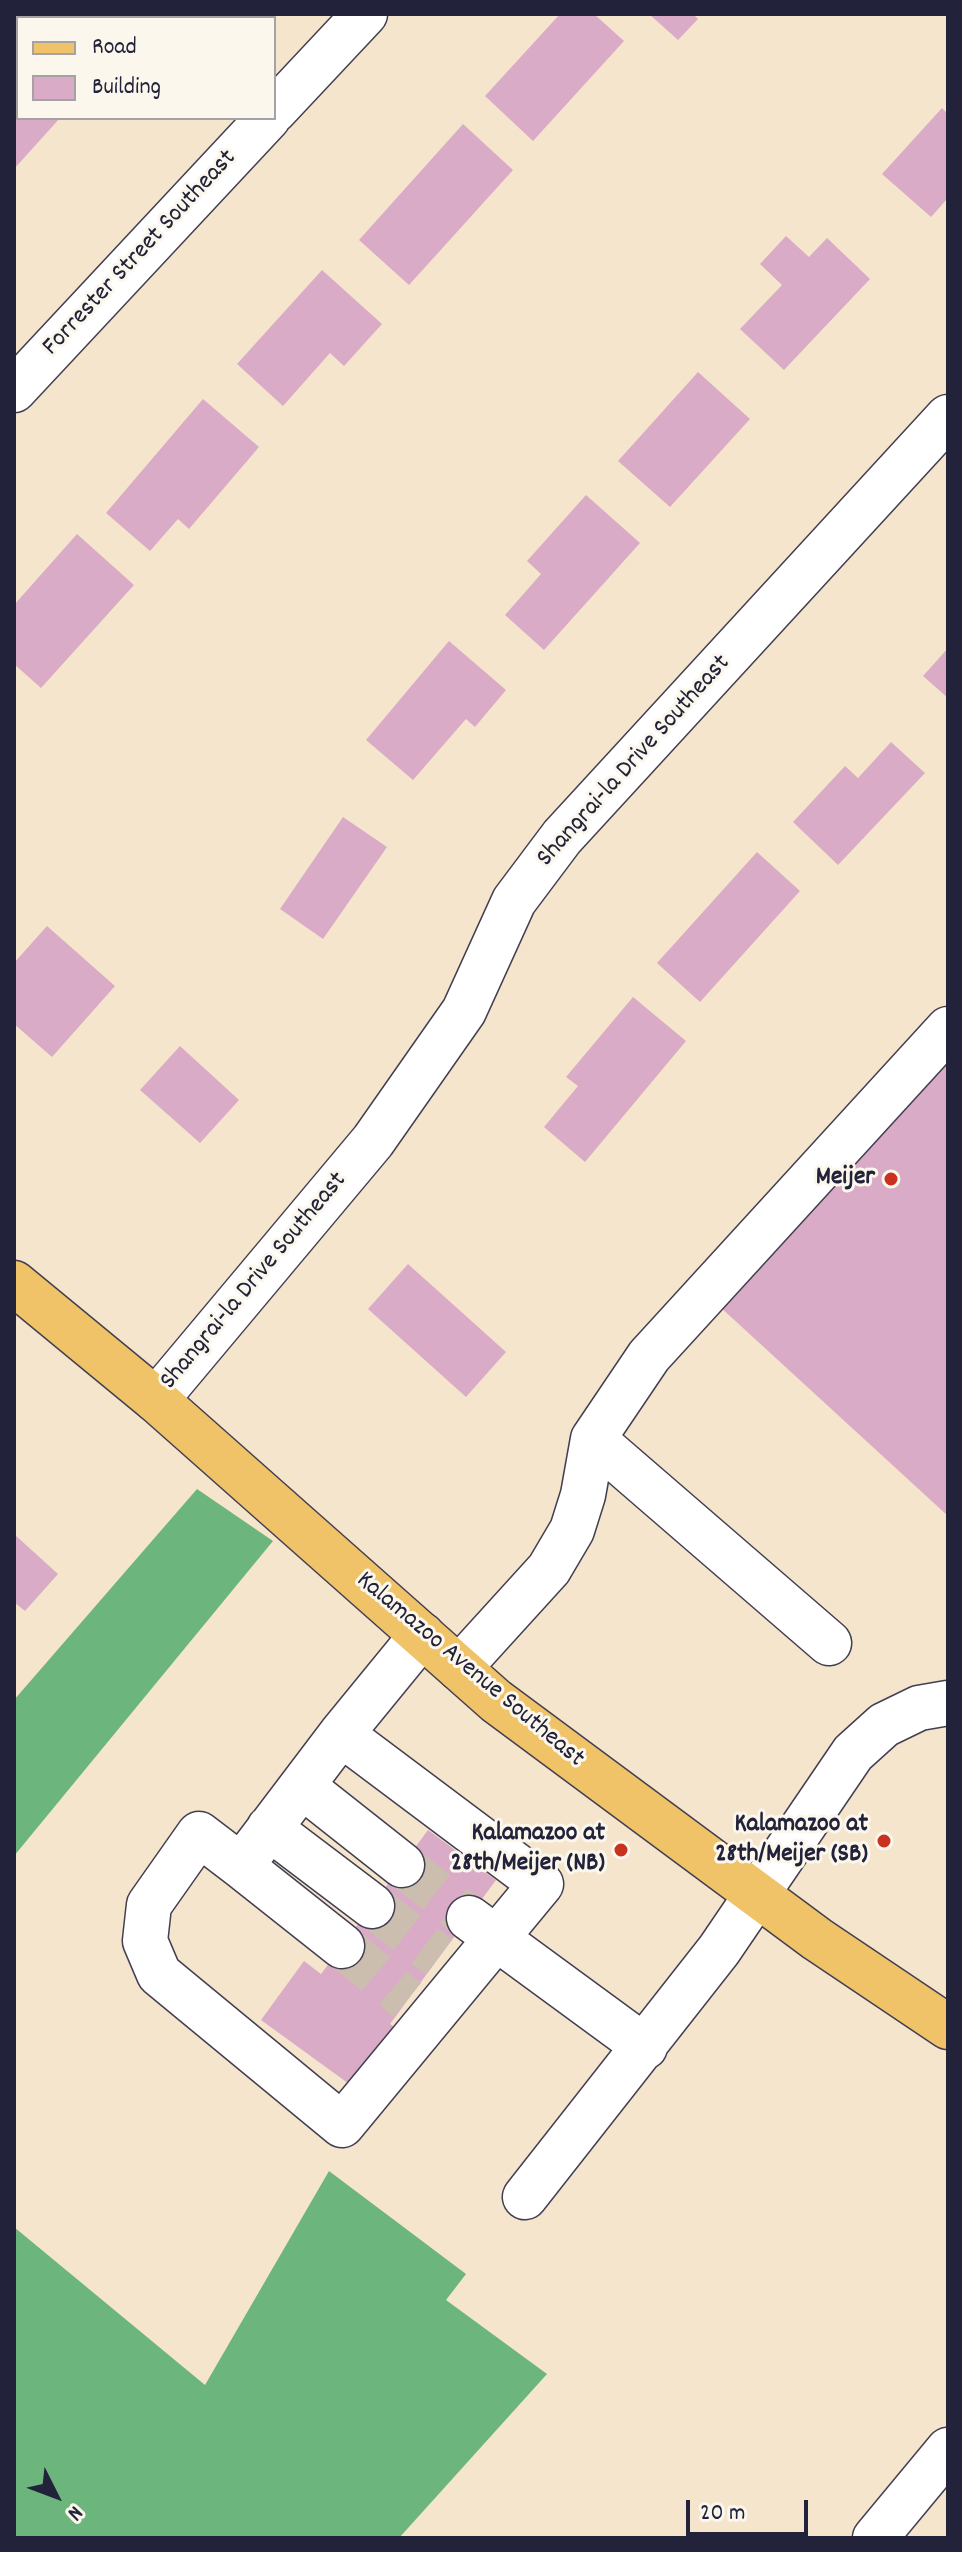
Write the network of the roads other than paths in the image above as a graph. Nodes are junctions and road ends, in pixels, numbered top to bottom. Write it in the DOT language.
graph roads {
  1 [pos="365,14"];
  2 [pos="276,109"];
  3 [pos="266,120"];
  4 [pos="14,390"];
  5 [pos="948,417"];
  6 [pos="948,1029"];
  7 [pos="14,1283"];
  8 [pos="156,1400"];
  9 [pos="593,1439"];
  10 [pos="422,1635"];
  11 [pos="829,1643"];
  12 [pos="459,1668"];
  13 [pos="948,1703"];
  14 [pos="341,1734"];
  15 [pos="302,1786"];
  16 [pos="269,1828"];
  17 [pos="402,1865"];
  18 [pos="241,1866"];
  19 [pos="758,1895"];
  20 [pos="372,1906"];
  21 [pos="483,1929"];
  22 [pos="342,1946"];
  23 [pos="948,2027"];
  24 [pos="645,2047"];
  25 [pos="525,2197"];
  26 [pos="948,2450"];
  27 [pos="875,2538"];
  1 -- 2 [label="street"];
  3 -- 4 [label="street, Forrester Street Southeast"];
  5 -- 8 [label="street, Shangrai-la Drive Southeast"];
  6 -- 9 [label="street"];
  7 -- 8 [label="main road, Kalamazoo Avenue Southeast"];
  8 -- 10 [label="main road, Kalamazoo Avenue Southeast"];
  9 -- 11 [label="street"];
  9 -- 12 [label="street"];
  10 -- 12 [label="main road, Kalamazoo Avenue Southeast"];
  10 -- 14 [label="street"];
  12 -- 19 [label="main road, Kalamazoo Avenue Southeast"];
  13 -- 19 [label="street"];
  14 -- 15 [label="street"];
  14 -- 21 [label="street"];
  15 -- 16 [label="street"];
  15 -- 17 [label="street"];
  16 -- 18 [label="street"];
  16 -- 20 [label="street"];
  18 -- 21 [label="street"];
  18 -- 22 [label="street"];
  19 -- 23 [label="main road, Kalamazoo Avenue Southeast"];
  19 -- 24 [label="street"];
  21 -- 24 [label="street"];
  24 -- 25 [label="street"];
  26 -- 27 [label="street"];
}
